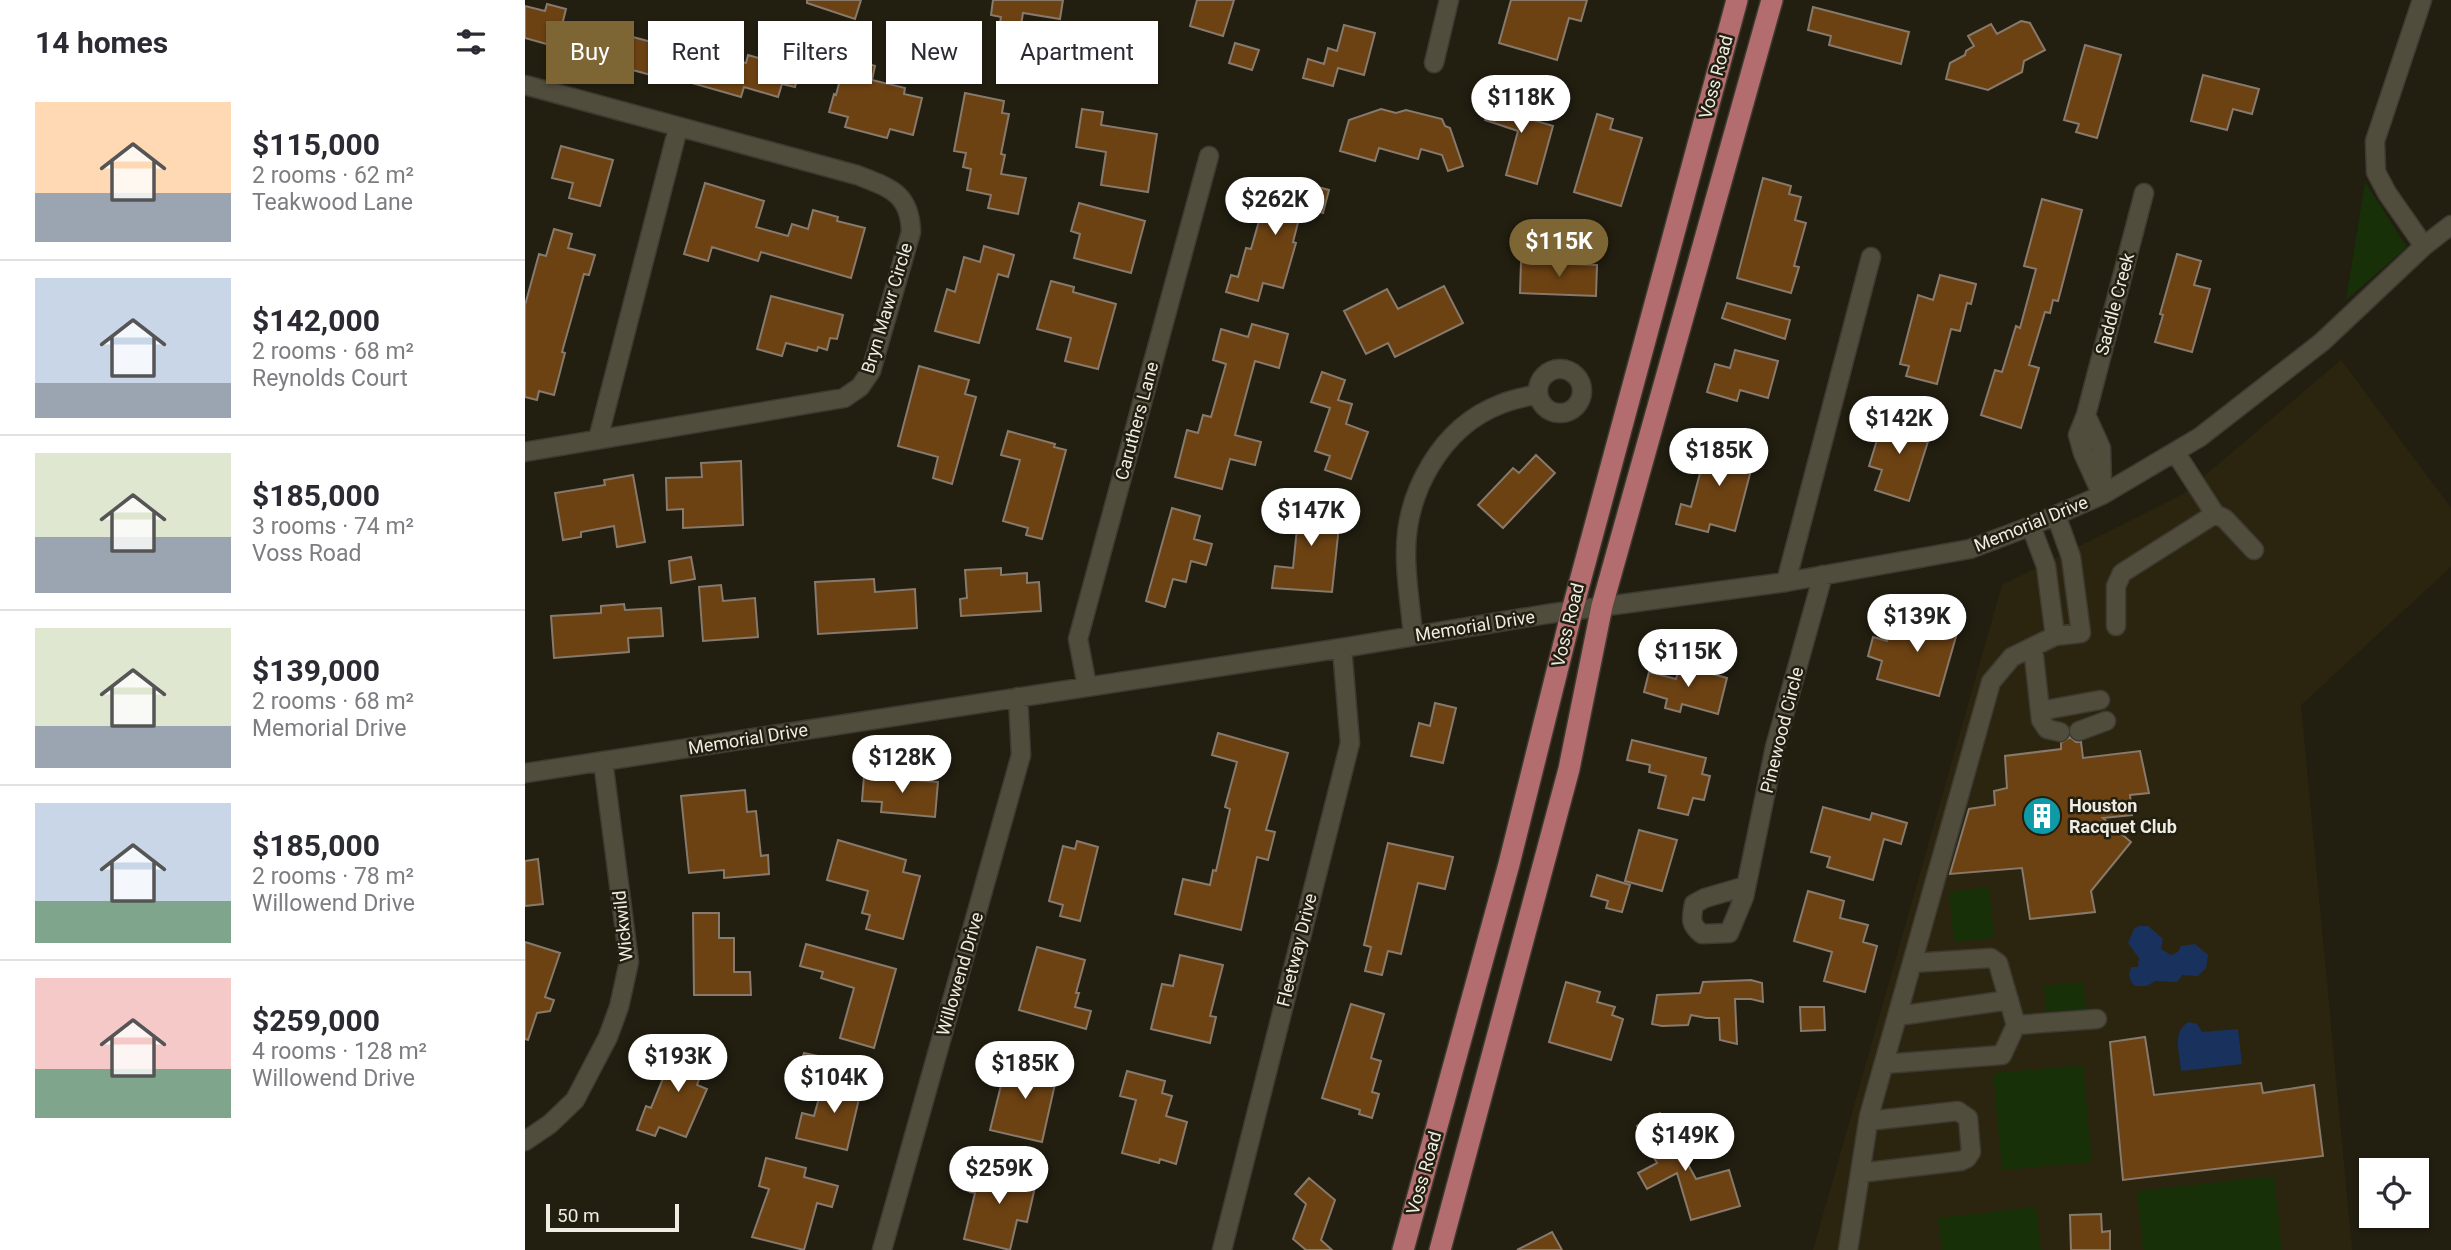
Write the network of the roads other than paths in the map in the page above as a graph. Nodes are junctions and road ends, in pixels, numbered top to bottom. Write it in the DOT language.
graph roads {
  1 [pos="1450,0"];
  2 [pos="1737,0"];
  3 [pos="1772,0"];
  4 [pos="2422,0"];
  5 [pos="1434,63"];
  6 [pos="525,85"];
  7 [pos="678,128"];
  8 [pos="1209,156"];
  9 [pos="2144,193"];
  10 [pos="2451,225"];
  11 [pos="2424,246"];
  12 [pos="1871,257"];
  13 [pos="1538,394"];
  14 [pos="598,439"];
  15 [pos="525,452"];
  16 [pos="2175,452"];
  17 [pos="2102,495"];
  18 [pos="2215,514"];
  19 [pos="2056,516"];
  20 [pos="2031,526"];
  21 [pos="2254,550"];
  22 [pos="1823,575"];
  23 [pos="1786,582"];
  24 [pos="1602,606"];
  25 [pos="1571,611"];
  26 [pos="2116,626"];
  27 [pos="1413,636"];
  28 [pos="2055,636"];
  29 [pos="2033,647"];
  30 [pos="1342,649"];
  31 [pos="1087,686"];
  32 [pos="1018,697"];
  33 [pos="2101,700"];
  34 [pos="2040,711"];
  35 [pos="2106,721"];
  36 [pos="2079,731"];
  37 [pos="2060,732"];
  38 [pos="603,761"];
  39 [pos="525,773"];
  40 [pos="1746,886"];
  41 [pos="1912,963"];
  42 [pos="2009,1000"];
  43 [pos="1898,1016"];
  44 [pos="2097,1019"];
  45 [pos="2016,1025"];
  46 [pos="1458,1051"];
  47 [pos="1492,1062"];
  48 [pos="1884,1064"];
  49 [pos="1868,1121"];
  50 [pos="525,1142"];
  51 [pos="1860,1172"];
  52 [pos="882,1250"];
  53 [pos="1222,1250"];
  54 [pos="1403,1250"];
  55 [pos="1440,1250"];
  56 [pos="1848,1250"];
  1 -- 5 [label="street"];
  2 -- 25 [label="main road, Voss Road"];
  3 -- 24 [label="main road, Voss Road"];
  4 -- 11 [label="street"];
  6 -- 7 [label="street, Bryn Mawr Circle"];
  7 -- 14 [label="street"];
  7 -- 14 [label="street, Bryn Mawr Circle"];
  8 -- 31 [label="street, Caruthers Lane"];
  9 -- 17 [label="street, Saddle Creek"];
  10 -- 11 [label="street, Memorial Drive"];
  11 -- 16 [label="street, Memorial Drive"];
  12 -- 23 [label="street"];
  13 -- 27 [label="street"];
  14 -- 15 [label="street, Bryn Mawr Circle"];
  16 -- 17 [label="street, Memorial Drive"];
  16 -- 18 [label="street"];
  17 -- 19 [label="street, Memorial Drive"];
  18 -- 21 [label="street"];
  18 -- 26 [label="street"];
  19 -- 20 [label="street, Memorial Drive"];
  19 -- 28 [label="street"];
  20 -- 22 [label="street, Memorial Drive"];
  20 -- 28 [label="street"];
  22 -- 23 [label="street, Memorial Drive"];
  22 -- 40 [label="street, Pinewood Circle"];
  23 -- 24 [label="street, Memorial Drive"];
  24 -- 25 [label="street, Memorial Drive"];
  24 -- 47 [label="main road, Voss Road"];
  25 -- 27 [label="street, Memorial Drive"];
  25 -- 46 [label="main road, Voss Road"];
  27 -- 30 [label="street, Memorial Drive"];
  28 -- 29 [label="street"];
  29 -- 34 [label="street"];
  29 -- 41 [label="street"];
  30 -- 31 [label="street, Memorial Drive"];
  30 -- 53 [label="street, Fleetway Drive"];
  31 -- 32 [label="street, Memorial Drive"];
  32 -- 38 [label="street, Memorial Drive"];
  32 -- 52 [label="street, Willowend Drive"];
  33 -- 34 [label="street"];
  34 -- 37 [label="street"];
  35 -- 36 [label="street"];
  38 -- 39 [label="street, Memorial Drive"];
  38 -- 50 [label="street, Wickwild"];
  41 -- 42 [label="street"];
  41 -- 43 [label="street"];
  42 -- 43 [label="street"];
  42 -- 45 [label="street"];
  43 -- 48 [label="street"];
  44 -- 45 [label="street"];
  45 -- 48 [label="street"];
  46 -- 47 [label="main road"];
  46 -- 54 [label="main road, Voss Road"];
  47 -- 55 [label="main road, Voss Road"];
  48 -- 49 [label="street"];
  49 -- 51 [label="street"];
  49 -- 51 [label="street"];
  51 -- 56 [label="street"];
}
